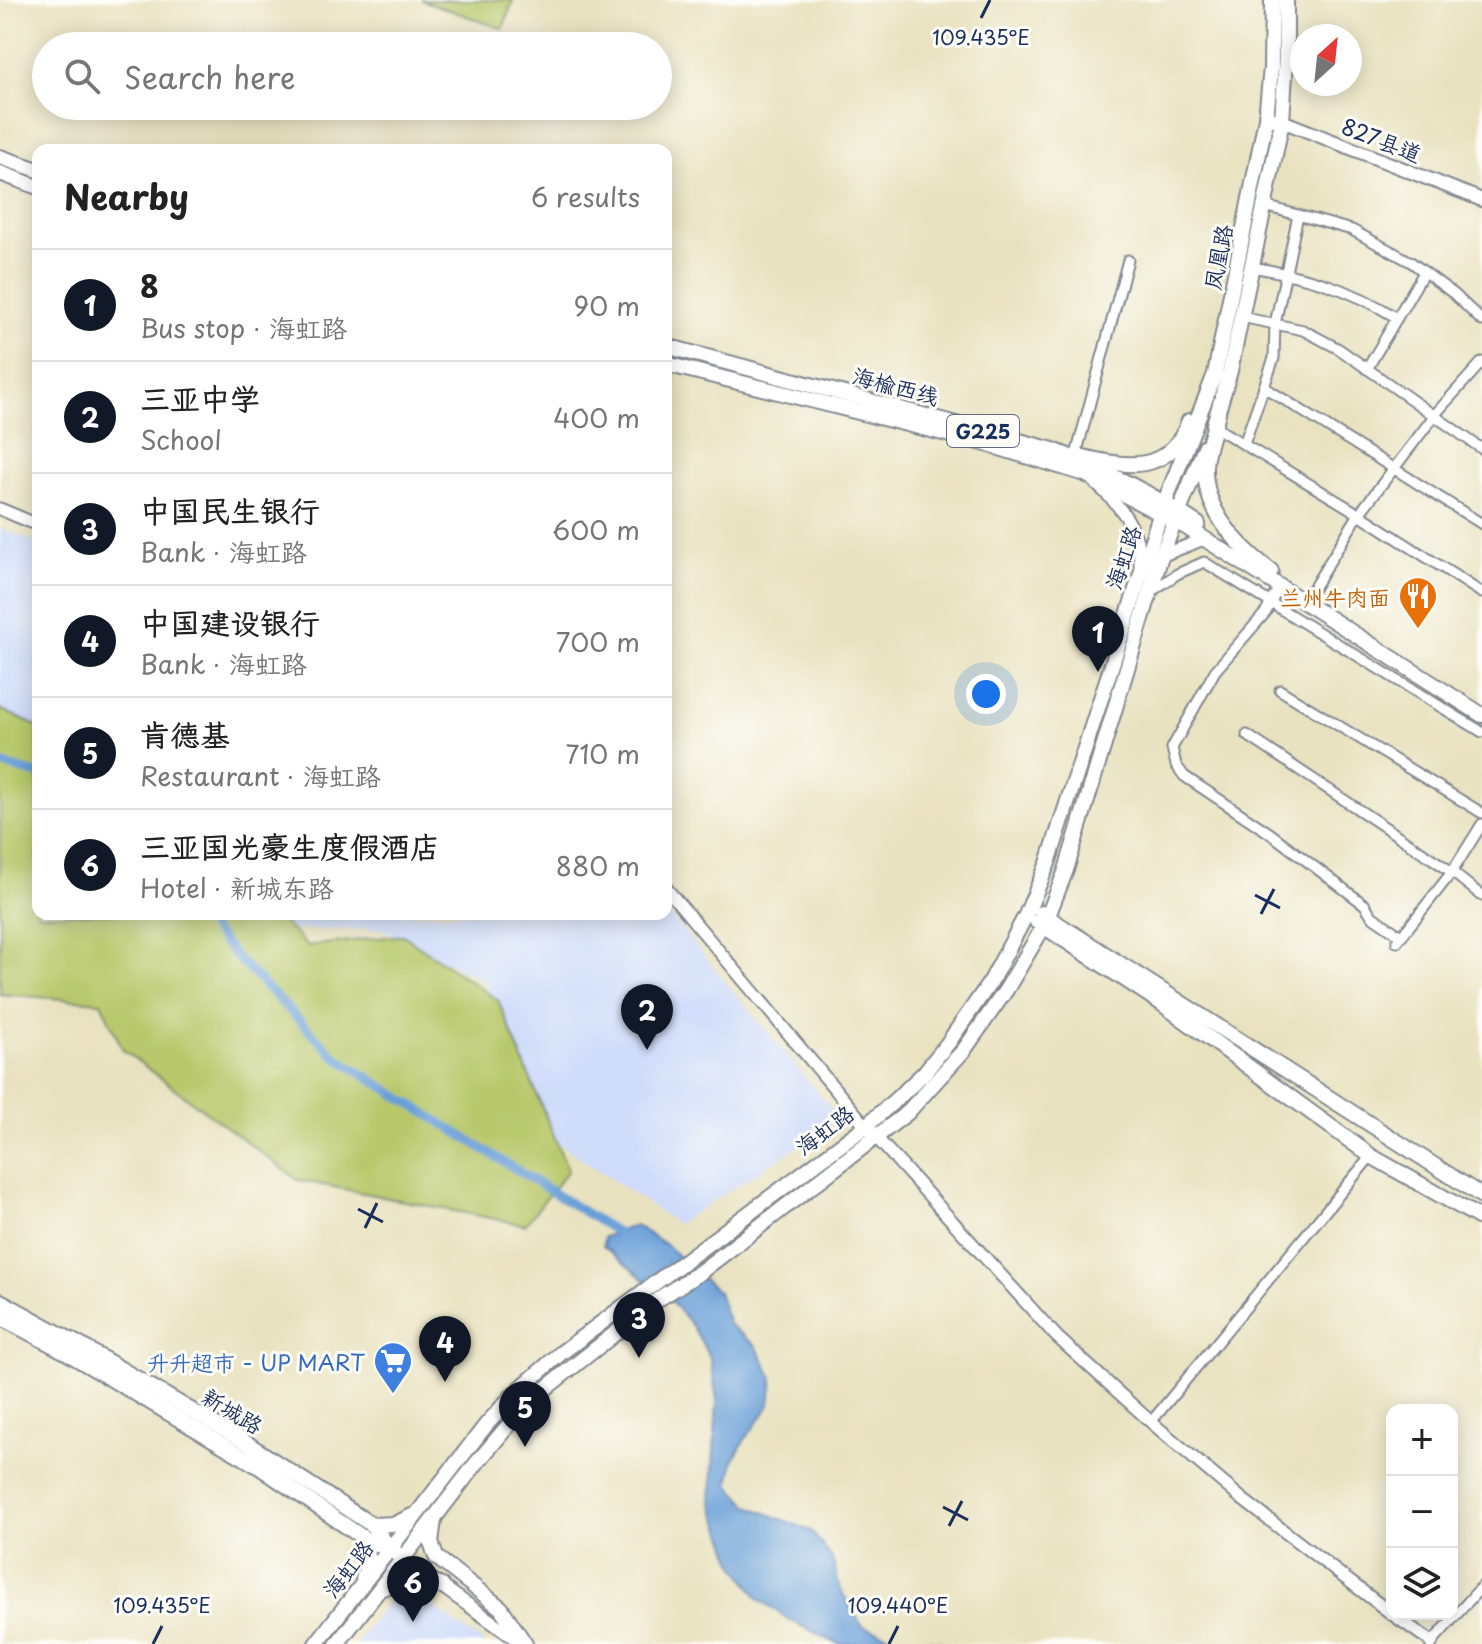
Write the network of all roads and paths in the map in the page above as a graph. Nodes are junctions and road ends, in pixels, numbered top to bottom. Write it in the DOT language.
graph roads {
  1 [pos="1272,0"];
  2 [pos="1286,0"];
  3 [pos="1266,118"];
  4 [pos="1282,121"];
  5 [pos="0,157"];
  6 [pos="32,168"];
  7 [pos="0,173"];
  8 [pos="32,185"];
  9 [pos="1482,200"];
  10 [pos="1265,206"];
  11 [pos="1298,215"];
  12 [pos="1128,260"];
  13 [pos="1252,267"];
  14 [pos="1424,272"];
  15 [pos="1285,273"];
  16 [pos="1231,304"];
  17 [pos="1241,317"];
  18 [pos="1397,318"];
  19 [pos="1482,321"];
  20 [pos="1275,324"];
  21 [pos="672,348"];
  22 [pos="1482,362"];
  23 [pos="672,365"];
  24 [pos="1367,369"];
  25 [pos="1264,387"];
  26 [pos="1434,416"];
  27 [pos="1216,420"];
  28 [pos="1244,444"];
  29 [pos="1482,449"];
  30 [pos="1053,450"];
  31 [pos="1076,455"];
  32 [pos="1393,468"];
  33 [pos="1085,474"];
  34 [pos="1163,507"];
  35 [pos="0,509"];
  36 [pos="1359,514"];
  37 [pos="1180,520"];
  38 [pos="32,522"];
  39 [pos="1482,524"];
  40 [pos="1204,539"];
  41 [pos="1161,556"];
  42 [pos="1140,572"];
  43 [pos="1277,580"];
  44 [pos="1152,591"];
  45 [pos="1482,593"];
  46 [pos="1309,595"];
  47 [pos="1271,602"];
  48 [pos="1280,690"];
  49 [pos="1482,703"];
  50 [pos="1482,715"];
  51 [pos="1482,732"];
  52 [pos="1247,735"];
  53 [pos="1482,813"];
  54 [pos="1482,824"];
  55 [pos="1452,872"];
  56 [pos="672,895"];
  57 [pos="1482,896"];
  58 [pos="1028,912"];
  59 [pos="1046,921"];
  60 [pos="872,1131"];
  61 [pos="1371,1156"];
  62 [pos="1482,1196"];
  63 [pos="1482,1219"];
  64 [pos="656,1292"];
  65 [pos="0,1301"];
  66 [pos="0,1317"];
  67 [pos="1151,1422"];
  68 [pos="419,1511"];
  69 [pos="434,1517"];
  70 [pos="372,1525"];
  71 [pos="362,1537"];
  72 [pos="396,1553"];
  73 [pos="442,1586"];
  74 [pos="1482,1586"];
  75 [pos="361,1587"];
  76 [pos="379,1589"];
  77 [pos="1386,1609"];
  78 [pos="1400,1620"];
  79 [pos="1433,1643"];
  80 [pos="316,1644"];
  81 [pos="337,1644"];
  82 [pos="524,1644"];
  1 -- 3 [label="main road, 凤凰路"];
  2 -- 4 [label="main road, 凤凰路"];
  3 -- 4 [label="main road, 827县道"];
  3 -- 16 [label="main road, 凤凰路"];
  4 -- 9 [label="main road, 827县道"];
  4 -- 10 [label="main road, 凤凰路"];
  5 -- 6 [label="main road"];
  7 -- 8 [label="main road"];
  10 -- 11 [label="street"];
  10 -- 13 [label="main road, 凤凰路"];
  11 -- 14 [label="street"];
  11 -- 15 [label="street"];
  12 -- 31 [label="street"];
  13 -- 15 [label="street"];
  13 -- 17 [label="main road, 凤凰路"];
  14 -- 18 [label="street"];
  14 -- 19 [label="street"];
  15 -- 18 [label="street"];
  15 -- 20 [label="street"];
  16 -- 31 [label="main road"];
  16 -- 34 [label="main road, 凤凰路"];
  17 -- 20 [label="street"];
  17 -- 27 [label="main road, 凤凰路"];
  18 -- 24 [label="street"];
  20 -- 24 [label="street"];
  20 -- 25 [label="street"];
  21 -- 30 [label="main road, 海榆西线 / G225"];
  22 -- 26 [label="street"];
  23 -- 33 [label="main road, 海榆西线 / G225"];
  24 -- 26 [label="street"];
  25 -- 28 [label="street"];
  25 -- 32 [label="street"];
  26 -- 29 [label="street"];
  26 -- 32 [label="street"];
  27 -- 28 [label="street"];
  27 -- 37 [label="main road, 凤凰路"];
  27 -- 43 [label="main road, 凤凰路 / G225"];
  28 -- 36 [label="street"];
  30 -- 31 [label="main road"];
  30 -- 34 [label="main road, 海榆西线 / G225"];
  32 -- 36 [label="street"];
  32 -- 39 [label="street"];
  33 -- 34 [label="main road, 海榆西线 / G225"];
  33 -- 42 [label="street"];
  34 -- 37 [label="main road, 海榆西线 / G225"];
  34 -- 42 [label="main road, 海虹路"];
  35 -- 38 [label="street"];
  36 -- 45 [label="street"];
  36 -- 46 [label="street"];
  37 -- 40 [label="main road, 凤凰路 / G225"];
  37 -- 41 [label="main road, 海虹路"];
  37 -- 43 [label="main road, 海榆西线 / G225"];
  40 -- 41 [label="street"];
  40 -- 43 [label="main road, 凤凰路 / G225"];
  41 -- 44 [label="main road, 海虹路"];
  42 -- 58 [label="main road, 海虹路"];
  43 -- 46 [label="main road, 凤凰路 / G225"];
  43 -- 47 [label="street"];
  43 -- 50 [label="main road, 凤凰路 / G225"];
  44 -- 47 [label="street"];
  44 -- 59 [label="main road, 海虹路"];
  46 -- 49 [label="main road, 凤凰路 / G225"];
  47 -- 51 [label="street"];
  47 -- 55 [label="street"];
  48 -- 53 [label="street"];
  52 -- 55 [label="street"];
  54 -- 55 [label="street"];
  55 -- 57 [label="street"];
  56 -- 60 [label="street"];
  58 -- 59 [label="main road"];
  58 -- 60 [label="main road, 海虹路"];
  59 -- 60 [label="main road, 海虹路"];
  59 -- 61 [label="main road"];
  59 -- 62 [label="main road"];
  60 -- 64 [label="main road, 海虹路"];
  60 -- 64 [label="main road, 海虹路"];
  60 -- 67 [label="street"];
  61 -- 63 [label="main road"];
  61 -- 67 [label="street"];
  64 -- 68 [label="main road, 海虹路"];
  64 -- 69 [label="main road, 海虹路"];
  65 -- 70 [label="main road, 新城路"];
  66 -- 71 [label="main road, 新城路"];
  67 -- 77 [label="street"];
  68 -- 70 [label="main road"];
  68 -- 72 [label="main road, 海虹路"];
  69 -- 72 [label="main road, 海虹路"];
  69 -- 82 [label="main road"];
  70 -- 72 [label="main road, 新城路"];
  71 -- 72 [label="main road, 新城路"];
  71 -- 75 [label="main road"];
  72 -- 73 [label="main road"];
  72 -- 75 [label="main road, 海虹路"];
  72 -- 76 [label="main road, 海虹路"];
  73 -- 76 [label="main road"];
  73 -- 82 [label="main road"];
  74 -- 79 [label="street"];
  75 -- 80 [label="main road, 海虹路"];
  76 -- 81 [label="main road, 海虹路"];
  78 -- 79 [label="street"];
}
